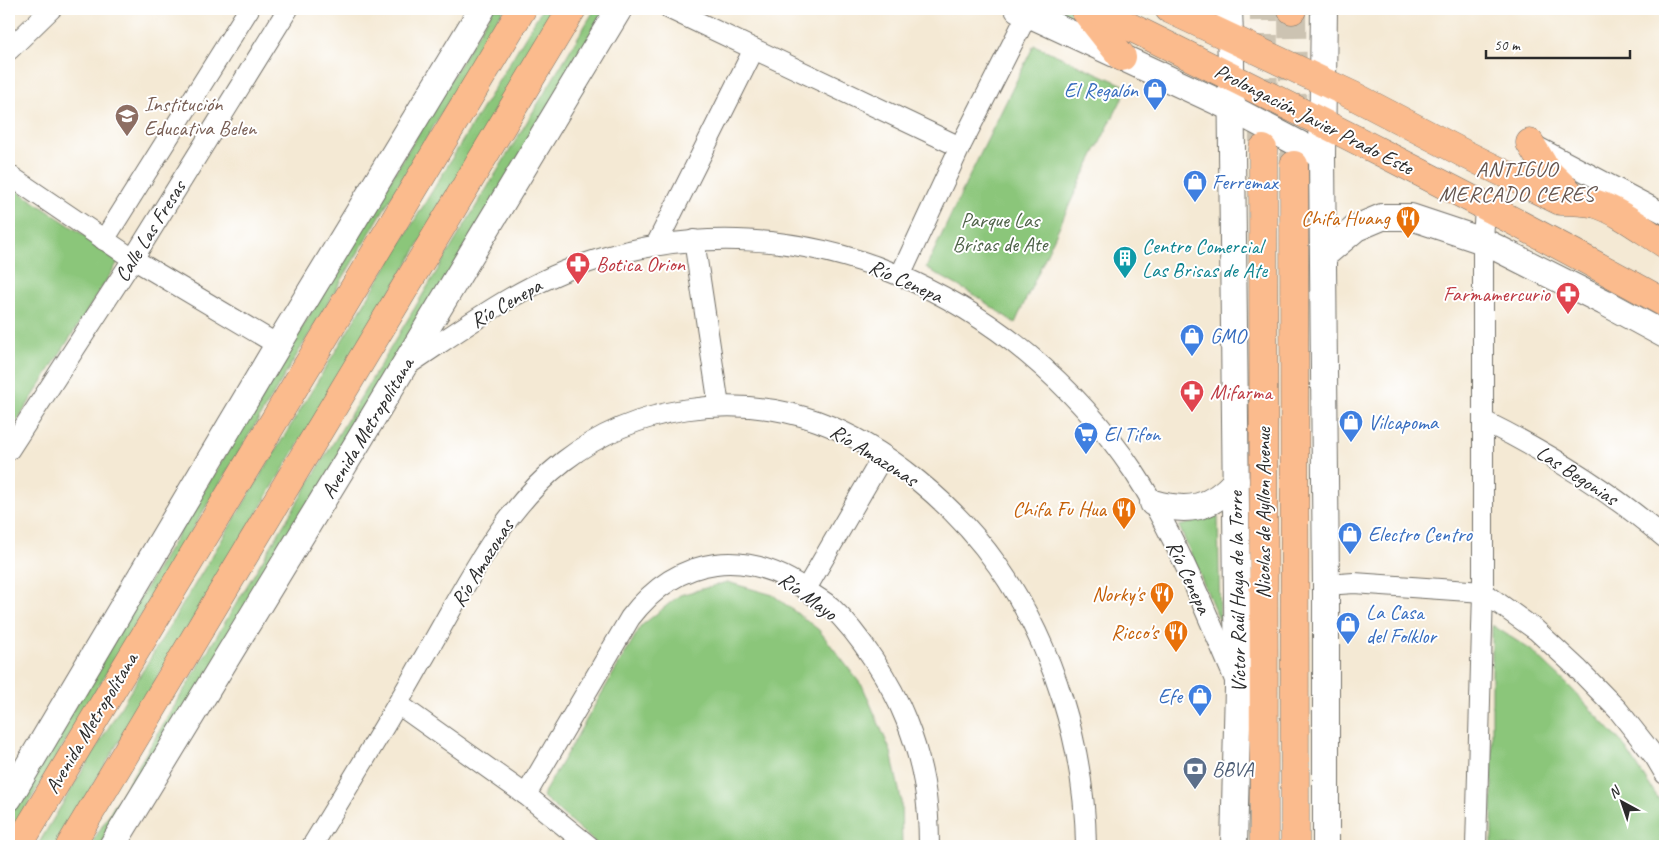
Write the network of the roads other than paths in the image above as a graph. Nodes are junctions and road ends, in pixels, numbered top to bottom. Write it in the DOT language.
graph roads {
  1 [pos="51,9"];
  2 [pos="249,9"];
  3 [pos="288,9"];
  4 [pos="482,9"];
  5 [pos="522,9"];
  6 [pos="572,9"];
  7 [pos="619,9"];
  8 [pos="670,9"];
  9 [pos="1084,9"];
  10 [pos="1094,9"];
  11 [pos="1169,9"];
  12 [pos="1229,9"];
  13 [pos="1324,9"];
  14 [pos="1023,11"];
  15 [pos="1230,38"];
  16 [pos="754,49"];
  17 [pos="9,50"];
  18 [pos="1122,57"];
  19 [pos="1231,77"];
  20 [pos="1323,82"];
  21 [pos="1231,108"];
  22 [pos="1322,123"];
  23 [pos="1530,143"];
  24 [pos="960,148"];
  25 [pos="1264,149"];
  26 [pos="1465,154"];
  27 [pos="1322,156"];
  28 [pos="1294,165"];
  29 [pos="9,175"];
  30 [pos="1450,188"];
  31 [pos="1569,200"];
  32 [pos="1485,206"];
  33 [pos="1665,214"];
  34 [pos="104,240"];
  35 [pos="694,240"];
  36 [pos="1483,241"];
  37 [pos="1665,244"];
  38 [pos="656,245"];
  39 [pos="1559,245"];
  40 [pos="1324,255"];
  41 [pos="132,259"];
  42 [pos="900,276"];
  43 [pos="1665,303"];
  44 [pos="1665,335"];
  45 [pos="278,345"];
  46 [pos="404,367"];
  47 [pos="719,406"];
  48 [pos="1484,421"];
  49 [pos="9,450"];
  50 [pos="883,456"];
  51 [pos="1236,481"];
  52 [pos="1153,503"];
  53 [pos="1665,538"];
  54 [pos="1326,585"];
  55 [pos="806,589"];
  56 [pos="1483,592"];
  57 [pos="1238,686"];
  58 [pos="398,704"];
  59 [pos="1665,774"];
  60 [pos="526,795"];
  61 [pos="9,798"];
  62 [pos="1263,843"];
  63 [pos="1296,845"];
  64 [pos="18,846"];
  65 [pos="70,846"];
  66 [pos="112,846"];
  67 [pos="312,846"];
  68 [pos="589,846"];
  69 [pos="929,846"];
  70 [pos="1086,846"];
  71 [pos="1234,846"];
  72 [pos="1326,846"];
  73 [pos="1476,846"];
  1 -- 17 [label="street"];
  2 -- 34 [label="street, Calle Las Fresas"];
  3 -- 41 [label="street, Calle Las Fresas"];
  4 -- 45 [label="street, Avenida Metropolitana"];
  5 -- 64 [label="main road, Avenida Metropolitana"];
  6 -- 65 [label="main road, Avenida Metropolitana"];
  7 -- 46 [label="street, Avenida Metropolitana"];
  8 -- 16 [label="street"];
  9 -- 18 [label="main road"];
  10 -- 19 [label="main road, Prolongación Javier Prado Este"];
  11 -- 15 [label="main road, Prolongación Javier Prado Este"];
  12 -- 15 [label="street, Víctor Raúl Haya de la Torre"];
  13 -- 20 [label="street"];
  14 -- 18 [label="street, Prolongación Javier Prado Este"];
  14 -- 24 [label="street"];
  15 -- 19 [label="street, Víctor Raúl Haya de la Torre"];
  15 -- 20 [label="main road, Prolongación Javier Prado Este"];
  16 -- 24 [label="street"];
  16 -- 38 [label="street"];
  18 -- 21 [label="street, Prolongación Javier Prado Este"];
  19 -- 21 [label="street, Víctor Raúl Haya de la Torre"];
  19 -- 22 [label="main road, Prolongación Javier Prado Este"];
  20 -- 22 [label="street"];
  20 -- 26 [label="main road, Prolongación Javier Prado Este"];
  21 -- 27 [label="street, Prolongación Javier Prado Este"];
  21 -- 51 [label="street, Víctor Raúl Haya de la Torre"];
  22 -- 27 [label="street"];
  22 -- 30 [label="main road, Prolongación Javier Prado Este"];
  23 -- 31 [label="main road"];
  23 -- 33 [label="street"];
  24 -- 42 [label="street"];
  25 -- 62 [label="main road, Nicolas de Ayllon Avenue"];
  26 -- 30 [label="main road"];
  26 -- 31 [label="main road, Prolongación Javier Prado Este"];
  27 -- 40 [label="street"];
  28 -- 63 [label="main road, Nicolas de Ayllon Avenue"];
  29 -- 34 [label="street"];
  30 -- 32 [label="main road, Prolongación Javier Prado Este"];
  31 -- 37 [label="main road, Prolongación Javier Prado Este"];
  31 -- 39 [label="main road"];
  32 -- 36 [label="street"];
  32 -- 39 [label="main road, Prolongación Javier Prado Este"];
  34 -- 41 [label="street"];
  35 -- 38 [label="street, Río Cenepa"];
  35 -- 42 [label="street, Río Cenepa"];
  35 -- 47 [label="street"];
  36 -- 40 [label="street"];
  36 -- 44 [label="street"];
  36 -- 48 [label="street"];
  38 -- 46 [label="street, Río Cenepa"];
  39 -- 43 [label="main road, Prolongación Javier Prado Este"];
  40 -- 54 [label="street"];
  41 -- 45 [label="street"];
  41 -- 49 [label="street, Calle Las Fresas"];
  42 -- 52 [label="street, Río Cenepa"];
  45 -- 61 [label="street, Avenida Metropolitana"];
  46 -- 66 [label="street, Avenida Metropolitana"];
  47 -- 50 [label="street, Río Amazonas"];
  47 -- 58 [label="street, Río Amazonas"];
  48 -- 53 [label="street, Las Begonias"];
  48 -- 56 [label="street"];
  50 -- 55 [label="street"];
  50 -- 70 [label="street, Río Amazonas"];
  51 -- 52 [label="street"];
  51 -- 57 [label="street, Víctor Raúl Haya de la Torre"];
  52 -- 57 [label="street, Río Cenepa"];
  54 -- 56 [label="street"];
  54 -- 72 [label="street"];
  55 -- 60 [label="street, Río Mayo"];
  55 -- 69 [label="street, Río Mayo"];
  56 -- 59 [label="street"];
  56 -- 73 [label="street"];
  57 -- 71 [label="street, Víctor Raúl Haya de la Torre"];
  58 -- 60 [label="street"];
  58 -- 67 [label="street, Río Amazonas"];
  60 -- 68 [label="street"];
}
